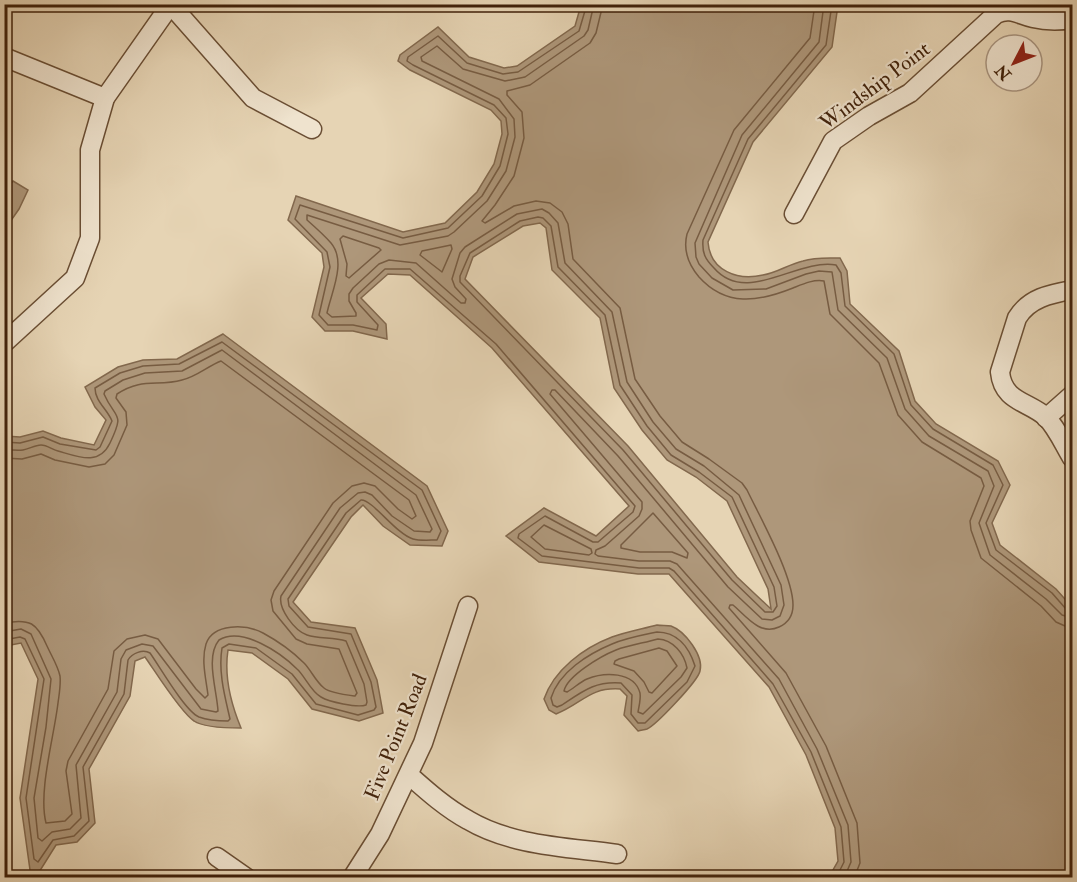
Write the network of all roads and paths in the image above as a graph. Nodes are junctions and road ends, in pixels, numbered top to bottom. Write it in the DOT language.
graph roads {
  1 [pos="171,4"];
  2 [pos="1003,8"];
  3 [pos="1072,19"];
  4 [pos="4,57"];
  5 [pos="105,98"];
  6 [pos="312,129"];
  7 [pos="794,214"];
  8 [pos="1072,290"];
  9 [pos="4,343"];
  10 [pos="1072,395"];
  11 [pos="1046,418"];
  12 [pos="1072,458"];
  13 [pos="468,606"];
  14 [pos="409,775"];
  15 [pos="617,854"];
  16 [pos="217,857"];
  17 [pos="247,878"];
  18 [pos="352,878"];
  1 -- 5 [label="street"];
  1 -- 6 [label="street"];
  2 -- 3 [label="street"];
  2 -- 7 [label="street, Windship Point"];
  4 -- 5 [label="street"];
  5 -- 9 [label="street"];
  8 -- 11 [label="street"];
  10 -- 11 [label="street"];
  11 -- 12 [label="street"];
  13 -- 14 [label="street, Five Point Road"];
  14 -- 15 [label="street"];
  14 -- 18 [label="street, Five Point Road"];
  16 -- 17 [label="street"];
}
